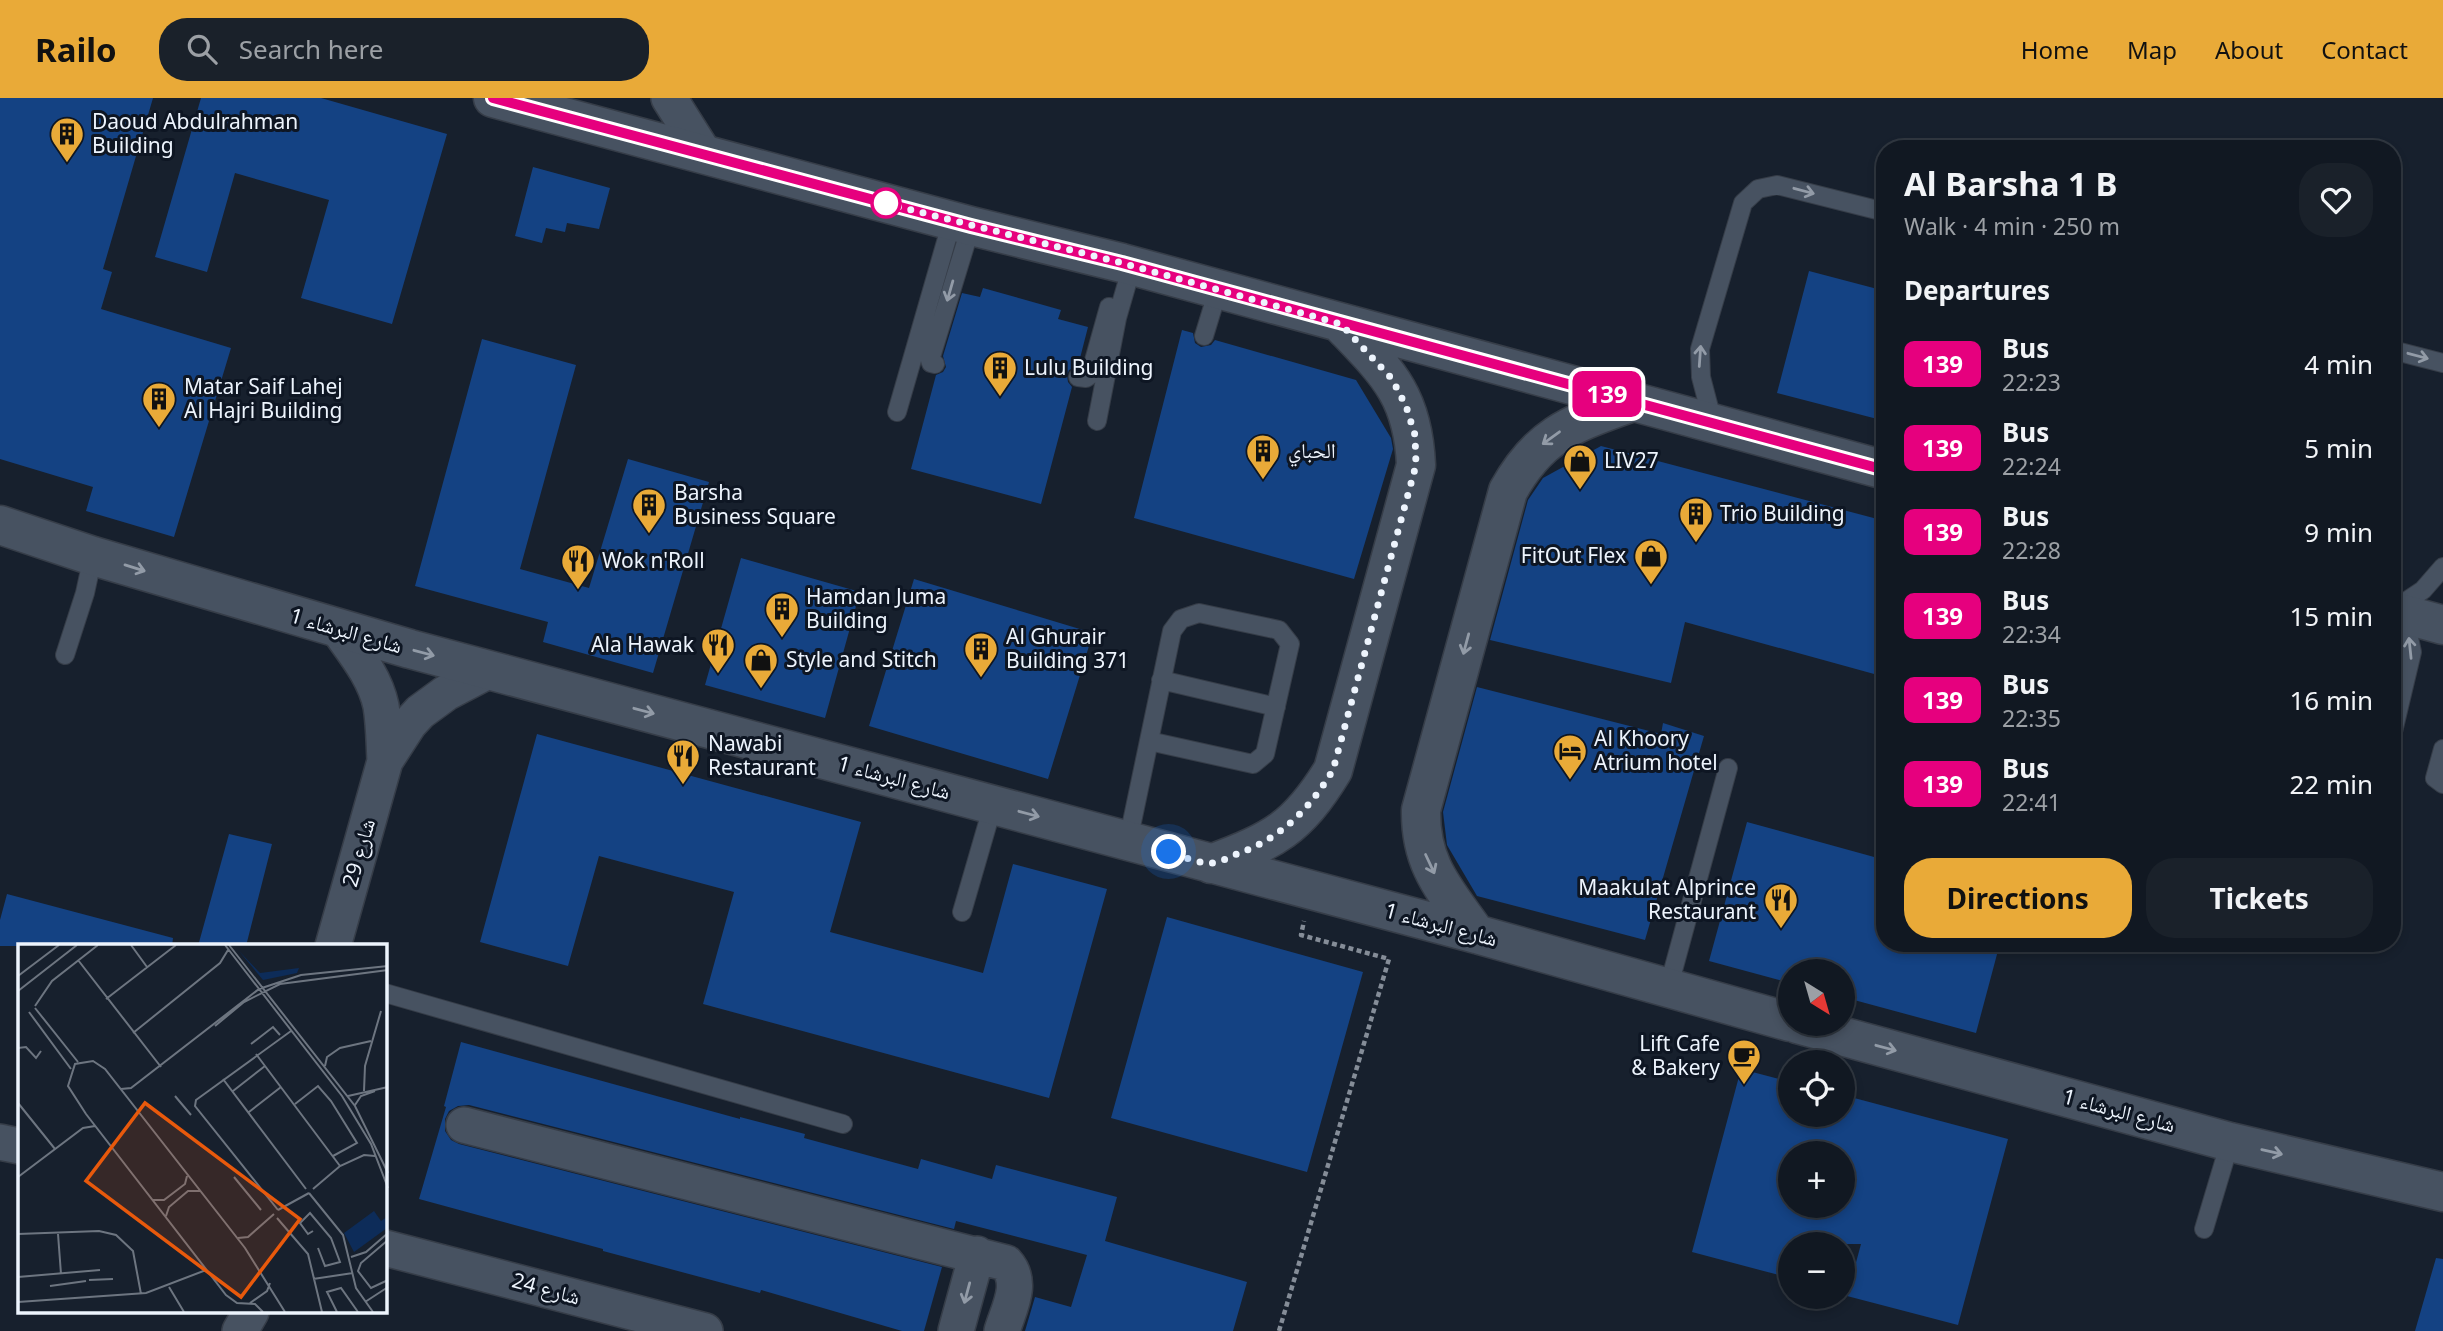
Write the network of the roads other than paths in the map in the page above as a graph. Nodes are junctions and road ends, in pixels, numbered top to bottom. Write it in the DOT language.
graph roads {
  1 [pos="493,98"];
  2 [pos="669,98"];
  3 [pos="566,107"];
  4 [pos="705,155"];
  5 [pos="1876,210"];
  6 [pos="961,224"];
  7 [pos="1127,264"];
  8 [pos="1218,290"];
  9 [pos="1341,324"];
  10 [pos="1204,336"];
  11 [pos="2401,352"];
  12 [pos="2443,363"];
  13 [pos="935,365"];
  14 [pos="1079,377"];
  15 [pos="1635,401"];
  16 [pos="897,412"];
  17 [pos="1097,421"];
  18 [pos="1713,423"];
  19 [pos="1876,468"];
  20 [pos="0,525"];
  21 [pos="93,556"];
  22 [pos="2443,567"];
  23 [pos="2401,605"];
  24 [pos="2401,613"];
  25 [pos="2401,623"];
  26 [pos="2443,625"];
  27 [pos="338,629"];
  28 [pos="65,655"];
  29 [pos="490,670"];
  30 [pos="1161,680"];
  31 [pos="2401,698"];
  32 [pos="1276,707"];
  33 [pos="1149,741"];
  34 [pos="2443,749"];
  35 [pos="385,761"];
  36 [pos="1728,768"];
  37 [pos="2443,784"];
  38 [pos="993,804"];
  39 [pos="1128,841"];
  40 [pos="1211,864"];
  41 [pos="962,912"];
  42 [pos="1476,934"];
  43 [pos="334,944"];
  44 [pos="1668,989"];
  45 [pos="387,994"];
  46 [pos="1778,1019"];
  47 [pos="1841,1036"];
  48 [pos="843,1124"];
  49 [pos="464,1125"];
  50 [pos="0,1142"];
  51 [pos="2231,1142"];
  52 [pos="18,1146"];
  53 [pos="2443,1192"];
  54 [pos="2204,1229"];
  55 [pos="387,1249"];
  56 [pos="977,1254"];
  57 [pos="250,1314"];
  58 [pos="240,1331"];
  59 [pos="705,1331"];
  60 [pos="956,1331"];
  61 [pos="1002,1331"];
  1 -- 3 [label="street"];
  2 -- 4 [label="street"];
  3 -- 4 [label="street"];
  4 -- 6 [label="street"];
  18 -- 5 [label="lane, one-way"];
  6 -- 7 [label="street"];
  6 -- 13 [label="lane, one-way"];
  6 -- 16 [label="lane"];
  7 -- 8 [label="street"];
  7 -- 14 [label="lane"];
  7 -- 17 [label="lane"];
  8 -- 9 [label="street"];
  8 -- 10 [label="lane"];
  9 -- 15 [label="street"];
  9 -- 40 [label="street"];
  11 -- 12 [label="lane, one-way"];
  15 -- 18 [label="street"];
  15 -- 42 [label="street, one-way"];
  18 -- 19 [label="street"];
  20 -- 21 [label="street, شارع البرشاء 1"];
  21 -- 27 [label="street, شارع البرشاء 1, one-way"];
  21 -- 28 [label="lane"];
  22 -- 23 [label="lane"];
  24 -- 26 [label="street"];
  31 -- 25 [label="lane, one-way"];
  27 -- 29 [label="street, شارع البرشاء 1, one-way"];
  27 -- 35 [label="street, شارع 29"];
  29 -- 35 [label="street, شارع 29"];
  29 -- 38 [label="street, شارع البرشاء 1, one-way"];
  30 -- 32 [label="lane"];
  30 -- 32 [label="lane"];
  30 -- 33 [label="lane"];
  32 -- 33 [label="lane"];
  33 -- 39 [label="lane"];
  34 -- 37 [label="lane"];
  35 -- 43 [label="street, شارع 29"];
  36 -- 44 [label="lane"];
  38 -- 39 [label="street, شارع البرشاء 1, one-way"];
  38 -- 41 [label="lane"];
  39 -- 40 [label="street, شارع البرشاء 1"];
  40 -- 42 [label="street, شارع البرشاء 1"];
  42 -- 44 [label="street, شارع البرشاء 1"];
  44 -- 46 [label="street, شارع البرشاء 1"];
  45 -- 48 [label="lane"];
  47 -- 51 [label="street, شارع البرشاء 1, one-way"];
  49 -- 56 [label="street"];
  50 -- 52 [label="street"];
  51 -- 53 [label="street, شارع البرشاء 1, one-way"];
  51 -- 54 [label="lane"];
  55 -- 59 [label="street, شارع 24"];
  56 -- 60 [label="street, one-way"];
  56 -- 61 [label="street"];
  57 -- 58 [label="street"];
}
